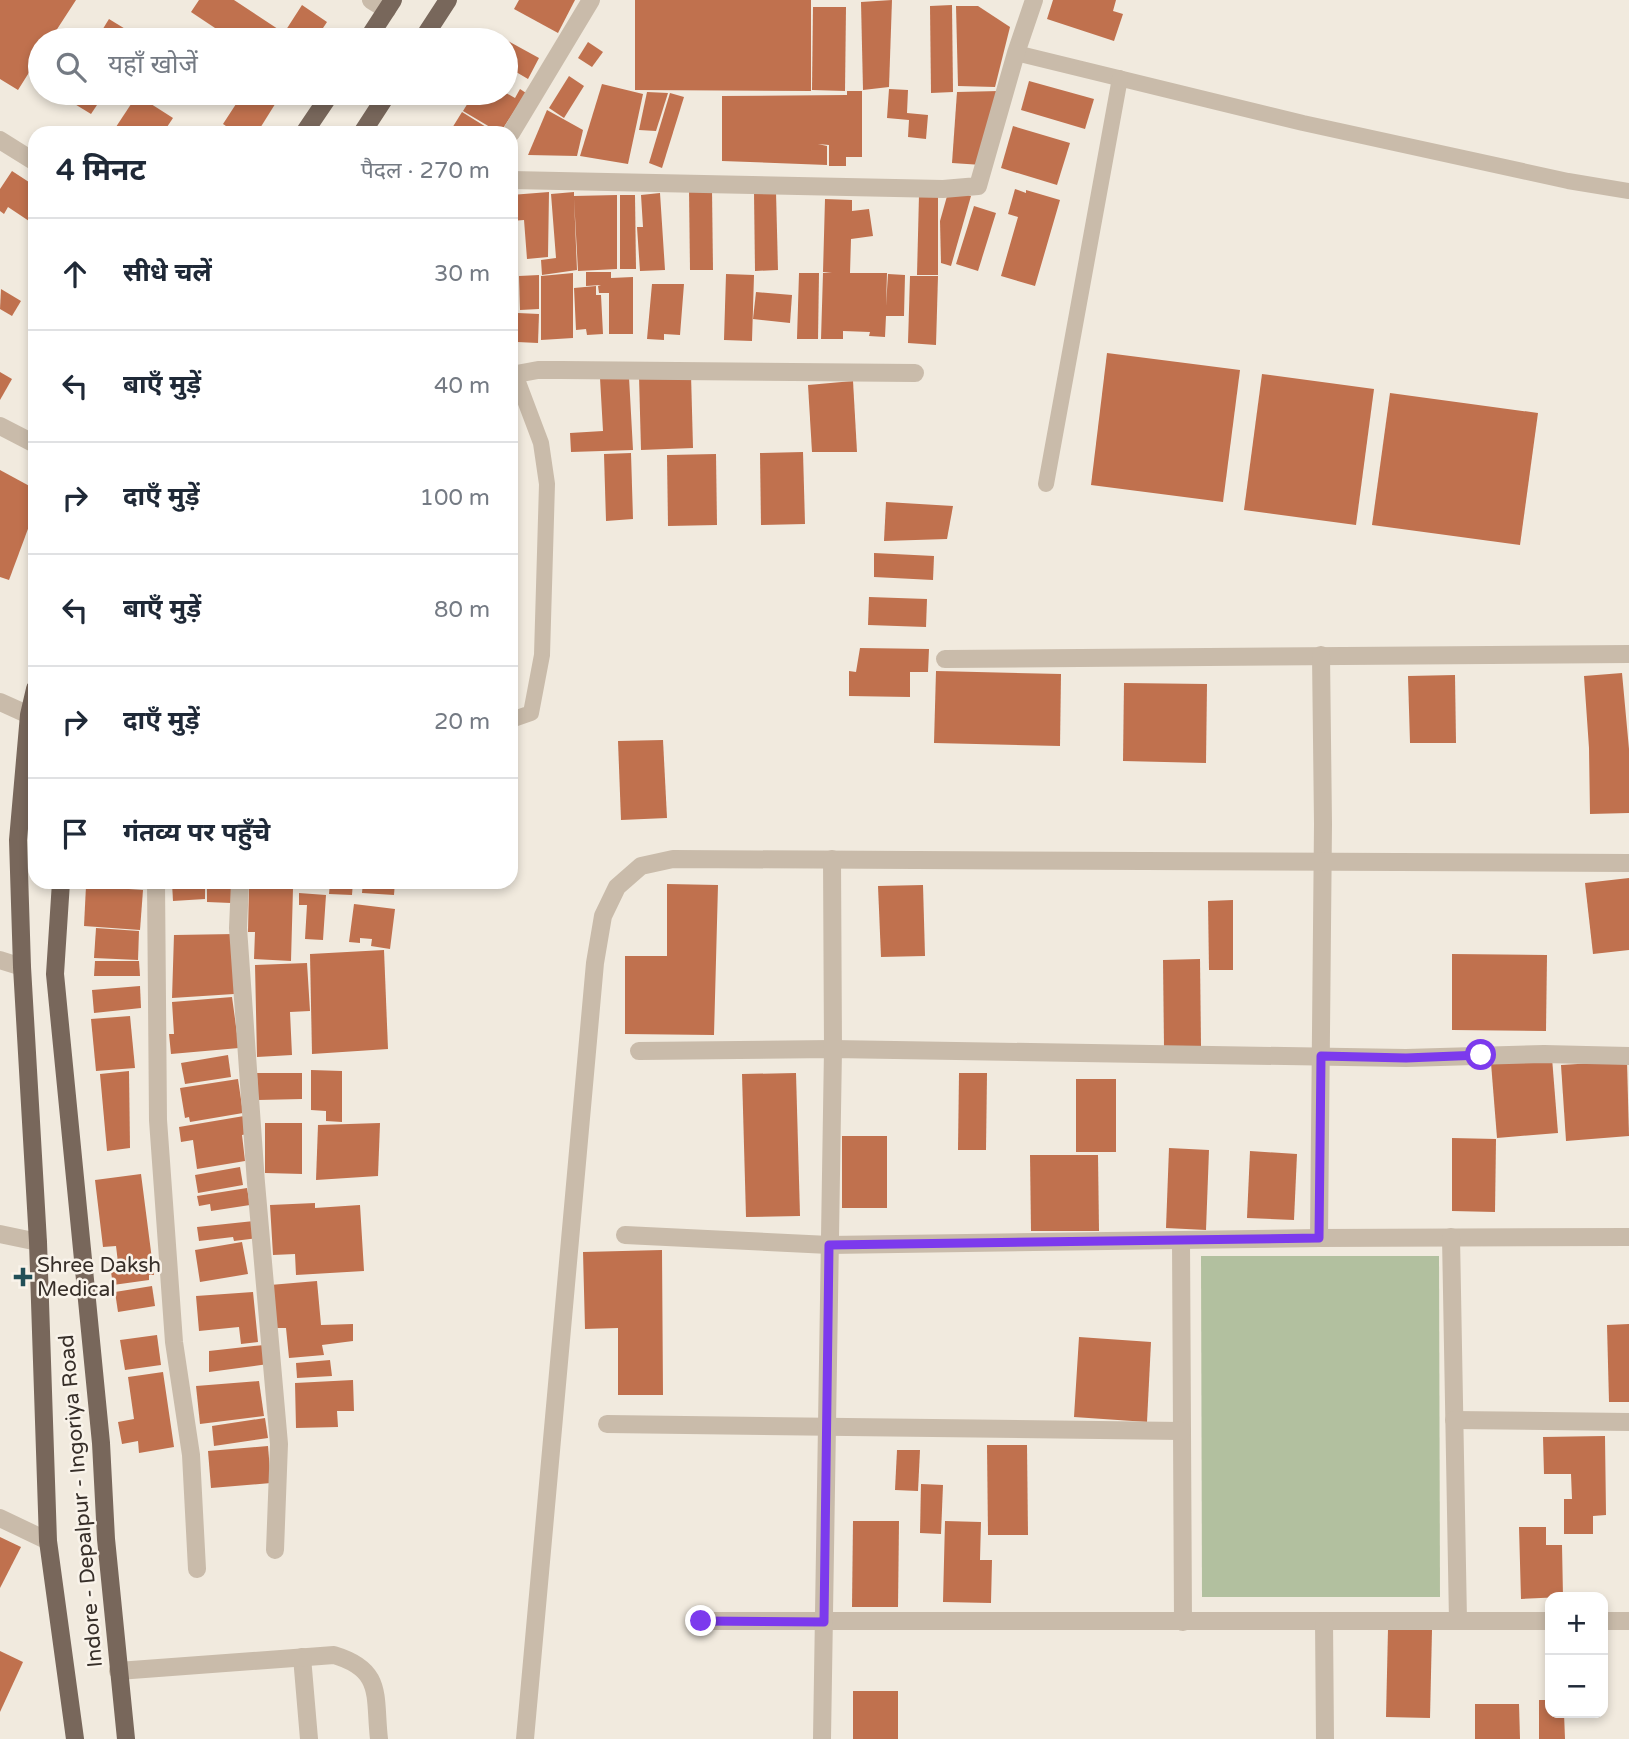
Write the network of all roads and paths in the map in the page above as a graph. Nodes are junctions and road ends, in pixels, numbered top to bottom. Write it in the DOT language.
graph roads {
  1 [pos="371,0"];
  2 [pos="448,0"];
  3 [pos="591,0"];
  4 [pos="1034,0"];
  5 [pos="390,5"];
  6 [pos="375,28"];
  7 [pos="430,28"];
  8 [pos="1016,53"];
  9 [pos="1120,78"];
  10 [pos="323,105"];
  11 [pos="380,105"];
  12 [pos="309,126"];
  13 [pos="367,126"];
  14 [pos="515,126"];
  15 [pos="0,140"];
  16 [pos="28,158"];
  17 [pos="518,180"];
  18 [pos="1629,191"];
  19 [pos="518,373"];
  20 [pos="915,373"];
  21 [pos="518,386"];
  22 [pos="0,426"];
  23 [pos="28,440"];
  24 [pos="1046,484"];
  25 [pos="1629,654"];
  26 [pos="1321,655"];
  27 [pos="945,659"];
  28 [pos="0,702"];
  29 [pos="28,715"];
  30 [pos="518,718"];
  31 [pos="28,726"];
  32 [pos="832,859"];
  33 [pos="1323,861"];
  34 [pos="1629,863"];
  35 [pos="61,889"];
  36 [pos="156,889"];
  37 [pos="240,889"];
  38 [pos="0,960"];
  39 [pos="22,967"];
  40 [pos="833,1049"];
  41 [pos="639,1051"];
  42 [pos="1321,1056"];
  43 [pos="1629,1056"];
  44 [pos="0,1234"];
  45 [pos="625,1235"];
  46 [pos="1451,1237"];
  47 [pos="1629,1237"];
  48 [pos="1319,1238"];
  49 [pos="1181,1240"];
  50 [pos="38,1241"];
  51 [pos="829,1245"];
  52 [pos="1454,1420"];
  53 [pos="1629,1422"];
  54 [pos="607,1424"];
  55 [pos="826,1428"];
  56 [pos="1182,1431"];
  57 [pos="0,1518"];
  58 [pos="48,1541"];
  59 [pos="275,1550"];
  60 [pos="197,1569"];
  61 [pos="701,1621"];
  62 [pos="1324,1621"];
  63 [pos="1458,1621"];
  64 [pos="1545,1621"];
  65 [pos="1608,1621"];
  66 [pos="1629,1621"];
  67 [pos="824,1622"];
  68 [pos="1183,1622"];
  69 [pos="302,1657"];
  70 [pos="118,1671"];
  71 [pos="75,1739"];
  72 [pos="126,1739"];
  73 [pos="309,1739"];
  74 [pos="379,1739"];
  75 [pos="525,1739"];
  76 [pos="821,1739"];
  77 [pos="1325,1739"];
  1 -- 5 [label="street"];
  2 -- 7 [label="main road"];
  3 -- 14 [label="street"];
  4 -- 8 [label="street"];
  5 -- 6 [label="main road"];
  8 -- 9 [label="lane"];
  8 -- 17 [label="street"];
  9 -- 18 [label="lane"];
  9 -- 24 [label="lane"];
  10 -- 12 [label="main road"];
  11 -- 13 [label="main road"];
  15 -- 16 [label="street"];
  19 -- 20 [label="street"];
  21 -- 30 [label="lane"];
  22 -- 23 [label="street"];
  25 -- 26 [label="street"];
  26 -- 27 [label="street"];
  26 -- 33 [label="street"];
  28 -- 29 [label="street"];
  31 -- 39 [label="main road, Indore - Depalpur - Ingoriya Road"];
  32 -- 33 [label="street"];
  32 -- 40 [label="street"];
  32 -- 75 [label="street"];
  33 -- 34 [label="street"];
  33 -- 42 [label="street"];
  35 -- 70 [label="main road, Indore - Depalpur - Ingoriya Road"];
  36 -- 60 [label="street"];
  37 -- 59 [label="street"];
  38 -- 39 [label="street"];
  39 -- 50 [label="main road, Indore - Depalpur - Ingoriya Road"];
  40 -- 41 [label="street"];
  40 -- 42 [label="street"];
  40 -- 51 [label="street"];
  42 -- 43 [label="street"];
  42 -- 48 [label="street"];
  44 -- 50 [label="street"];
  45 -- 51 [label="street"];
  46 -- 47 [label="street"];
  46 -- 48 [label="street"];
  46 -- 52 [label="street"];
  48 -- 49 [label="street"];
  49 -- 51 [label="street"];
  49 -- 56 [label="street"];
  50 -- 58 [label="main road, Indore - Depalpur - Ingoriya Road"];
  51 -- 55 [label="street"];
  52 -- 53 [label="street"];
  52 -- 63 [label="street"];
  54 -- 55 [label="street"];
  55 -- 56 [label="street"];
  55 -- 67 [label="street"];
  56 -- 68 [label="street"];
  57 -- 58 [label="street"];
  58 -- 71 [label="main road, Indore - Depalpur - Ingoriya Road"];
  61 -- 67 [label="street"];
  62 -- 63 [label="street"];
  62 -- 68 [label="street"];
  62 -- 77 [label="street"];
  63 -- 64 [label="street"];
  65 -- 66 [label="street"];
  67 -- 68 [label="street"];
  67 -- 76 [label="street"];
  69 -- 70 [label="street"];
  69 -- 73 [label="street"];
  69 -- 74 [label="street"];
  70 -- 72 [label="main road, Indore - Depalpur - Ingoriya Road"];
}
